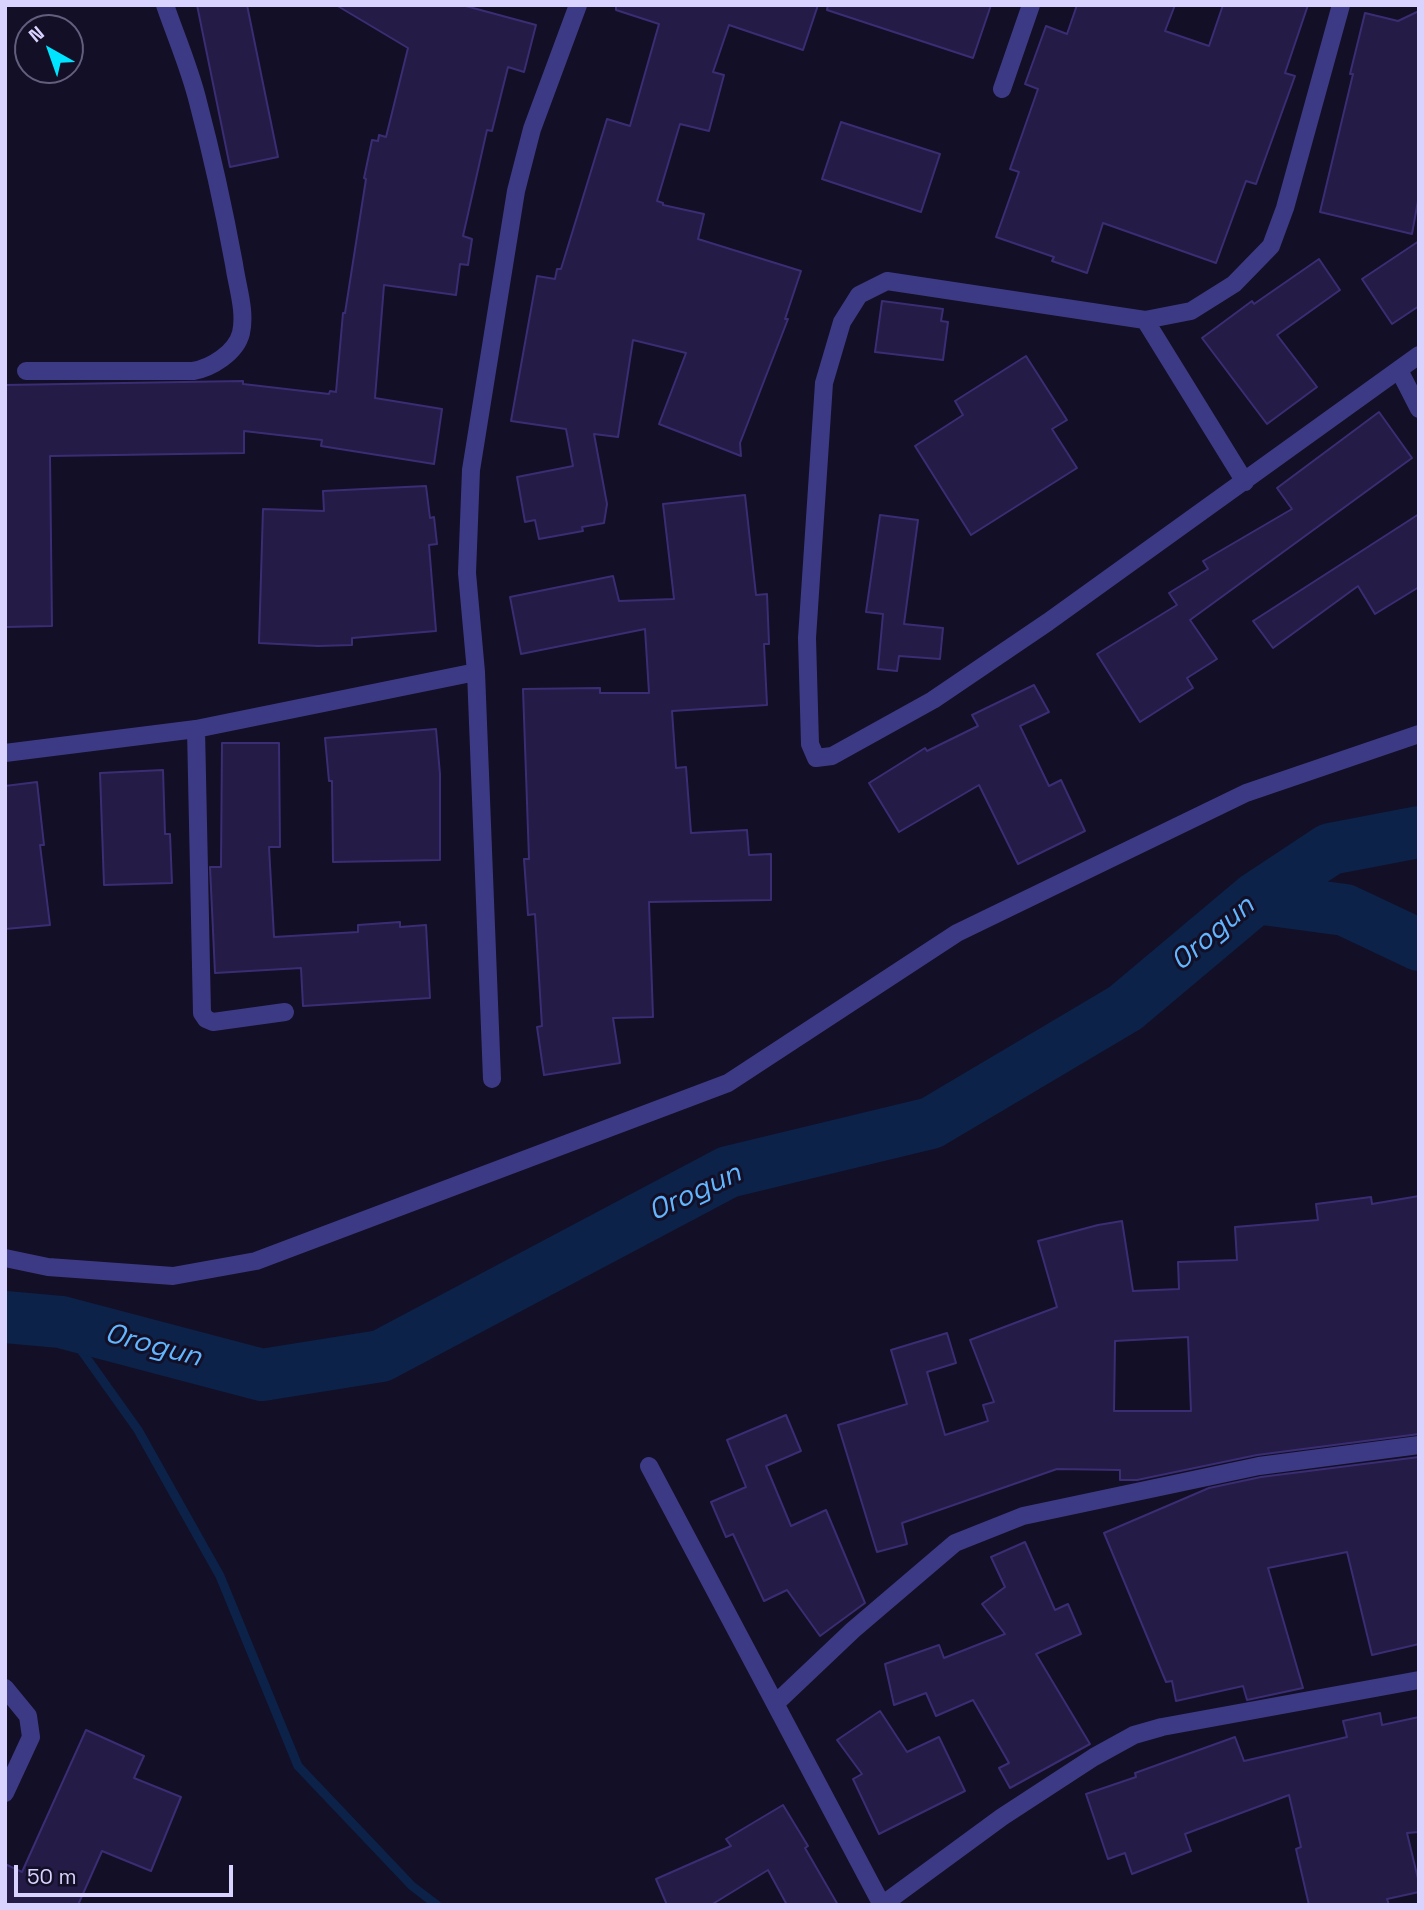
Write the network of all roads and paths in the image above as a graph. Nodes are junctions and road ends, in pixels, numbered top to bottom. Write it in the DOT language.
graph roads {
  1 [pos="165,5"];
  2 [pos="578,5"];
  3 [pos="1031,5"];
  4 [pos="1341,5"];
  5 [pos="1002,89"];
  6 [pos="1145,320"];
  7 [pos="1419,355"];
  8 [pos="1399,370"];
  9 [pos="26,372"];
  10 [pos="1419,409"];
  11 [pos="1245,482"];
  12 [pos="476,672"];
  13 [pos="196,729"];
  14 [pos="1419,734"];
  15 [pos="5,753"];
  16 [pos="285,1012"];
  17 [pos="492,1079"];
  18 [pos="5,1258"];
  19 [pos="1419,1445"];
  20 [pos="649,1466"];
  21 [pos="1419,1680"];
  22 [pos="5,1688"];
  23 [pos="776,1703"];
  24 [pos="5,1793"];
  25 [pos="882,1905"];
  1 -- 9 [label="street"];
  2 -- 12 [label="street"];
  3 -- 5 [label="street"];
  4 -- 6 [label="street"];
  6 -- 11 [label="street"];
  6 -- 11 [label="street"];
  7 -- 8 [label="street"];
  8 -- 10 [label="street"];
  8 -- 11 [label="street"];
  12 -- 13 [label="street"];
  12 -- 17 [label="street"];
  13 -- 15 [label="street"];
  13 -- 16 [label="street"];
  14 -- 18 [label="street"];
  19 -- 23 [label="street"];
  20 -- 23 [label="street"];
  21 -- 25 [label="street"];
  22 -- 24 [label="street"];
  23 -- 25 [label="street"];
}
